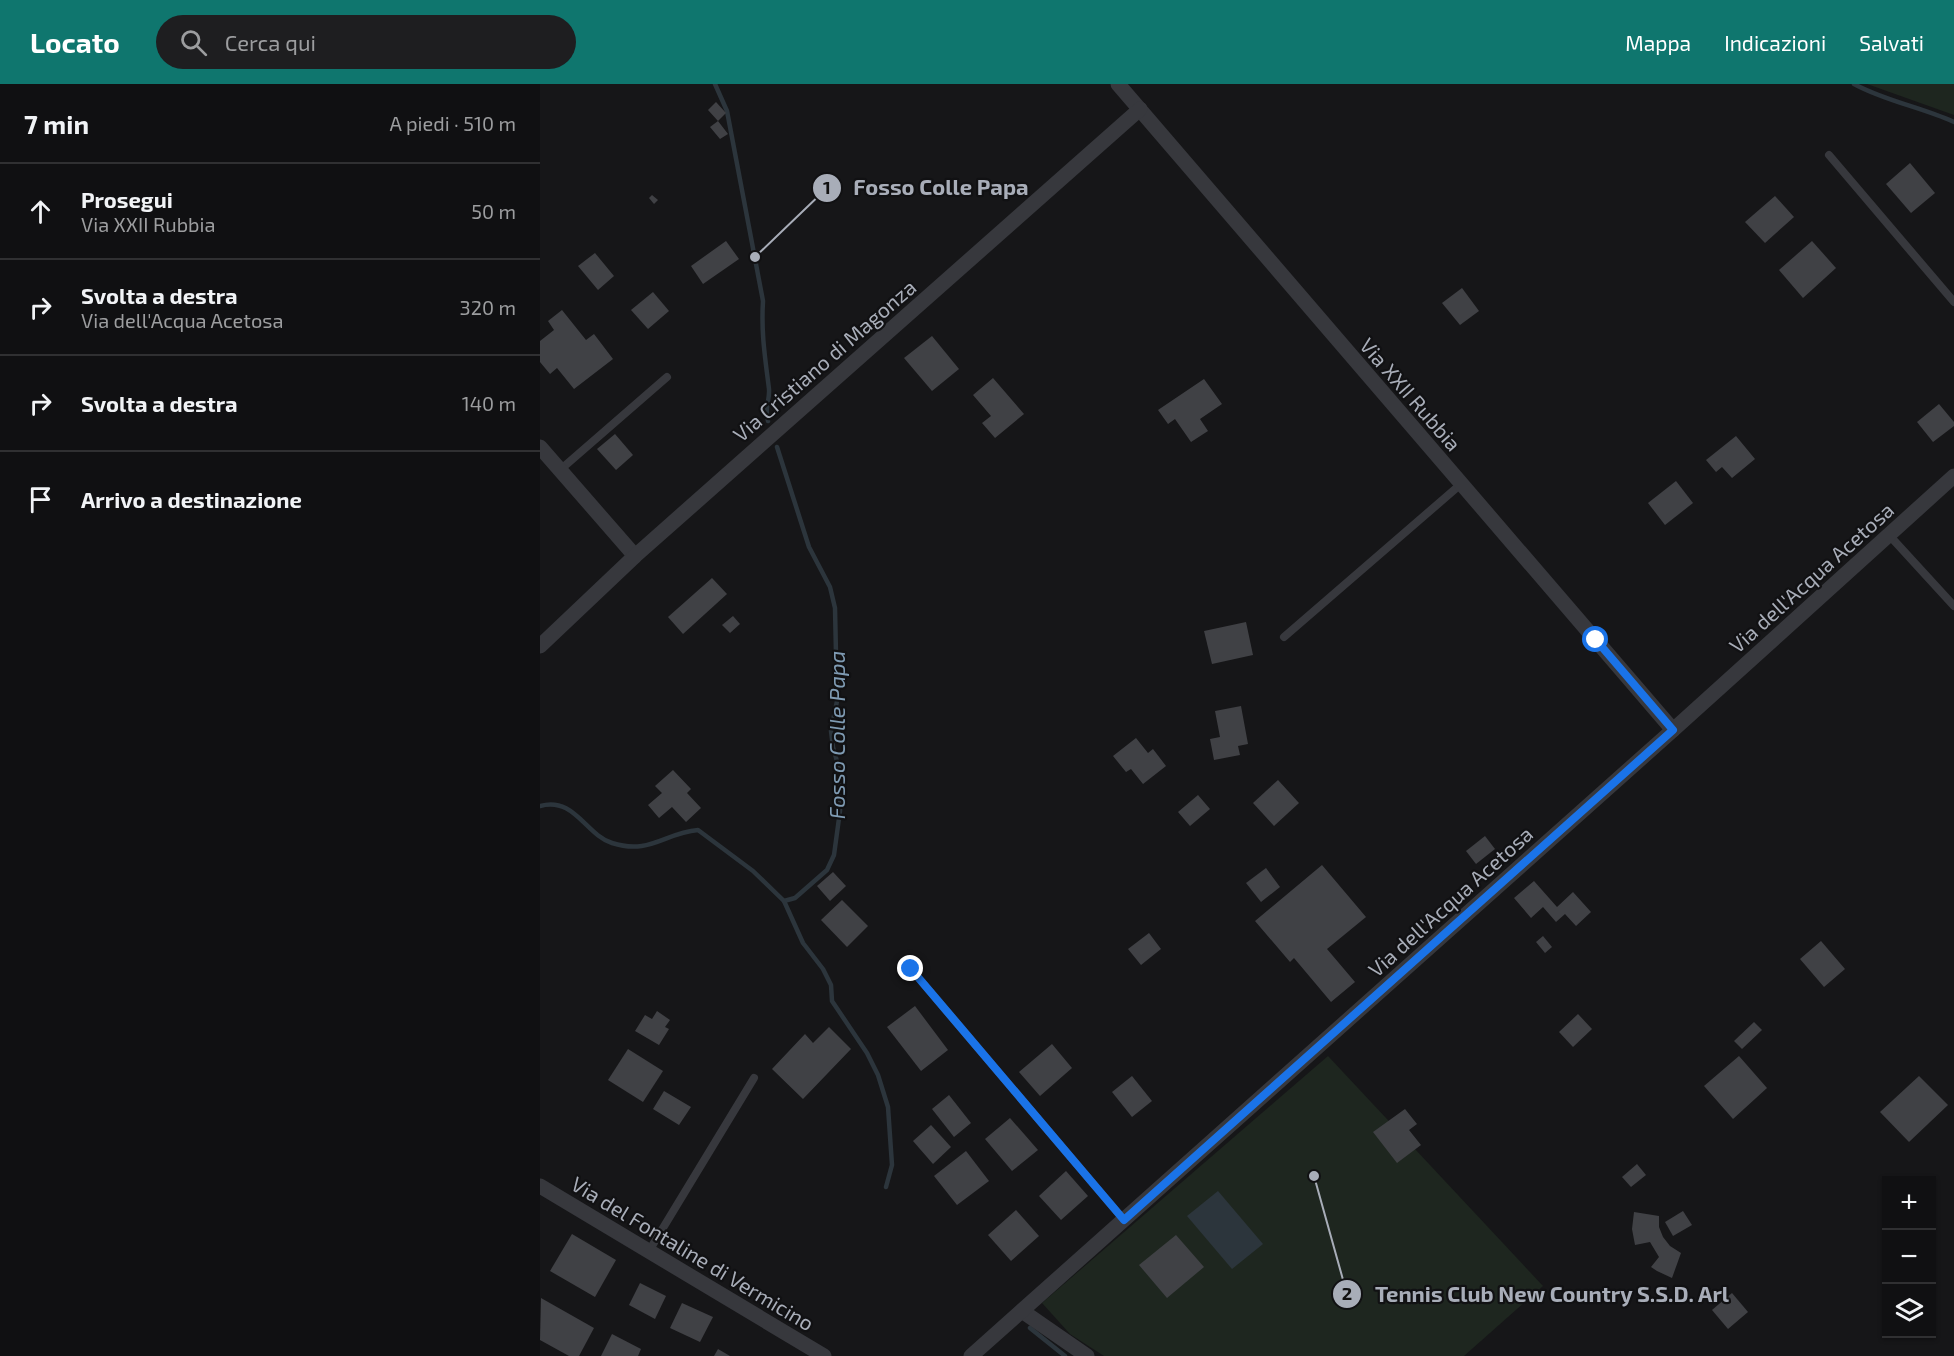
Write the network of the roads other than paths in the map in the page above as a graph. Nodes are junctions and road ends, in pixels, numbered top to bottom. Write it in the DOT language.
graph roads {
  1 [pos="1118,84"];
  2 [pos="1140,109"];
  3 [pos="1829,155"];
  4 [pos="1954,302"];
  5 [pos="667,377"];
  6 [pos="540,447"];
  7 [pos="560,470"];
  8 [pos="1954,476"];
  9 [pos="1461,484"];
  10 [pos="1889,535"];
  11 [pos="635,556"];
  12 [pos="1954,606"];
  13 [pos="1284,637"];
  14 [pos="540,646"];
  15 [pos="1673,730"];
  16 [pos="911,969"];
  17 [pos="754,1078"];
  18 [pos="540,1186"];
  19 [pos="1124,1220"];
  20 [pos="649,1251"];
  21 [pos="1022,1311"];
  22 [pos="824,1356"];
  23 [pos="971,1356"];
  24 [pos="1087,1356"];
  1 -- 2 [label="street, Via XXII Rubbia"];
  2 -- 9 [label="street, Via XXII Rubbia"];
  2 -- 11 [label="street, Via Cristiano di Magonza"];
  3 -- 4 [label="lane"];
  5 -- 7 [label="lane"];
  6 -- 7 [label="street"];
  7 -- 11 [label="street"];
  8 -- 10 [label="street, Via dell'Acqua Acetosa"];
  9 -- 13 [label="lane"];
  9 -- 15 [label="street, Via XXII Rubbia"];
  10 -- 12 [label="lane"];
  10 -- 15 [label="street, Via dell'Acqua Acetosa"];
  11 -- 14 [label="street, Via Cristiano di Magonza"];
  15 -- 19 [label="street, Via dell'Acqua Acetosa"];
  16 -- 19 [label="lane"];
  17 -- 20 [label="lane"];
  18 -- 20 [label="street, Via del Fontaline di Vermicino"];
  19 -- 21 [label="street, Via dell'Acqua Acetosa"];
  20 -- 22 [label="street, Via del Fontaline di Vermicino"];
  21 -- 23 [label="street, Via dell'Acqua Acetosa"];
  21 -- 24 [label="street"];
}
